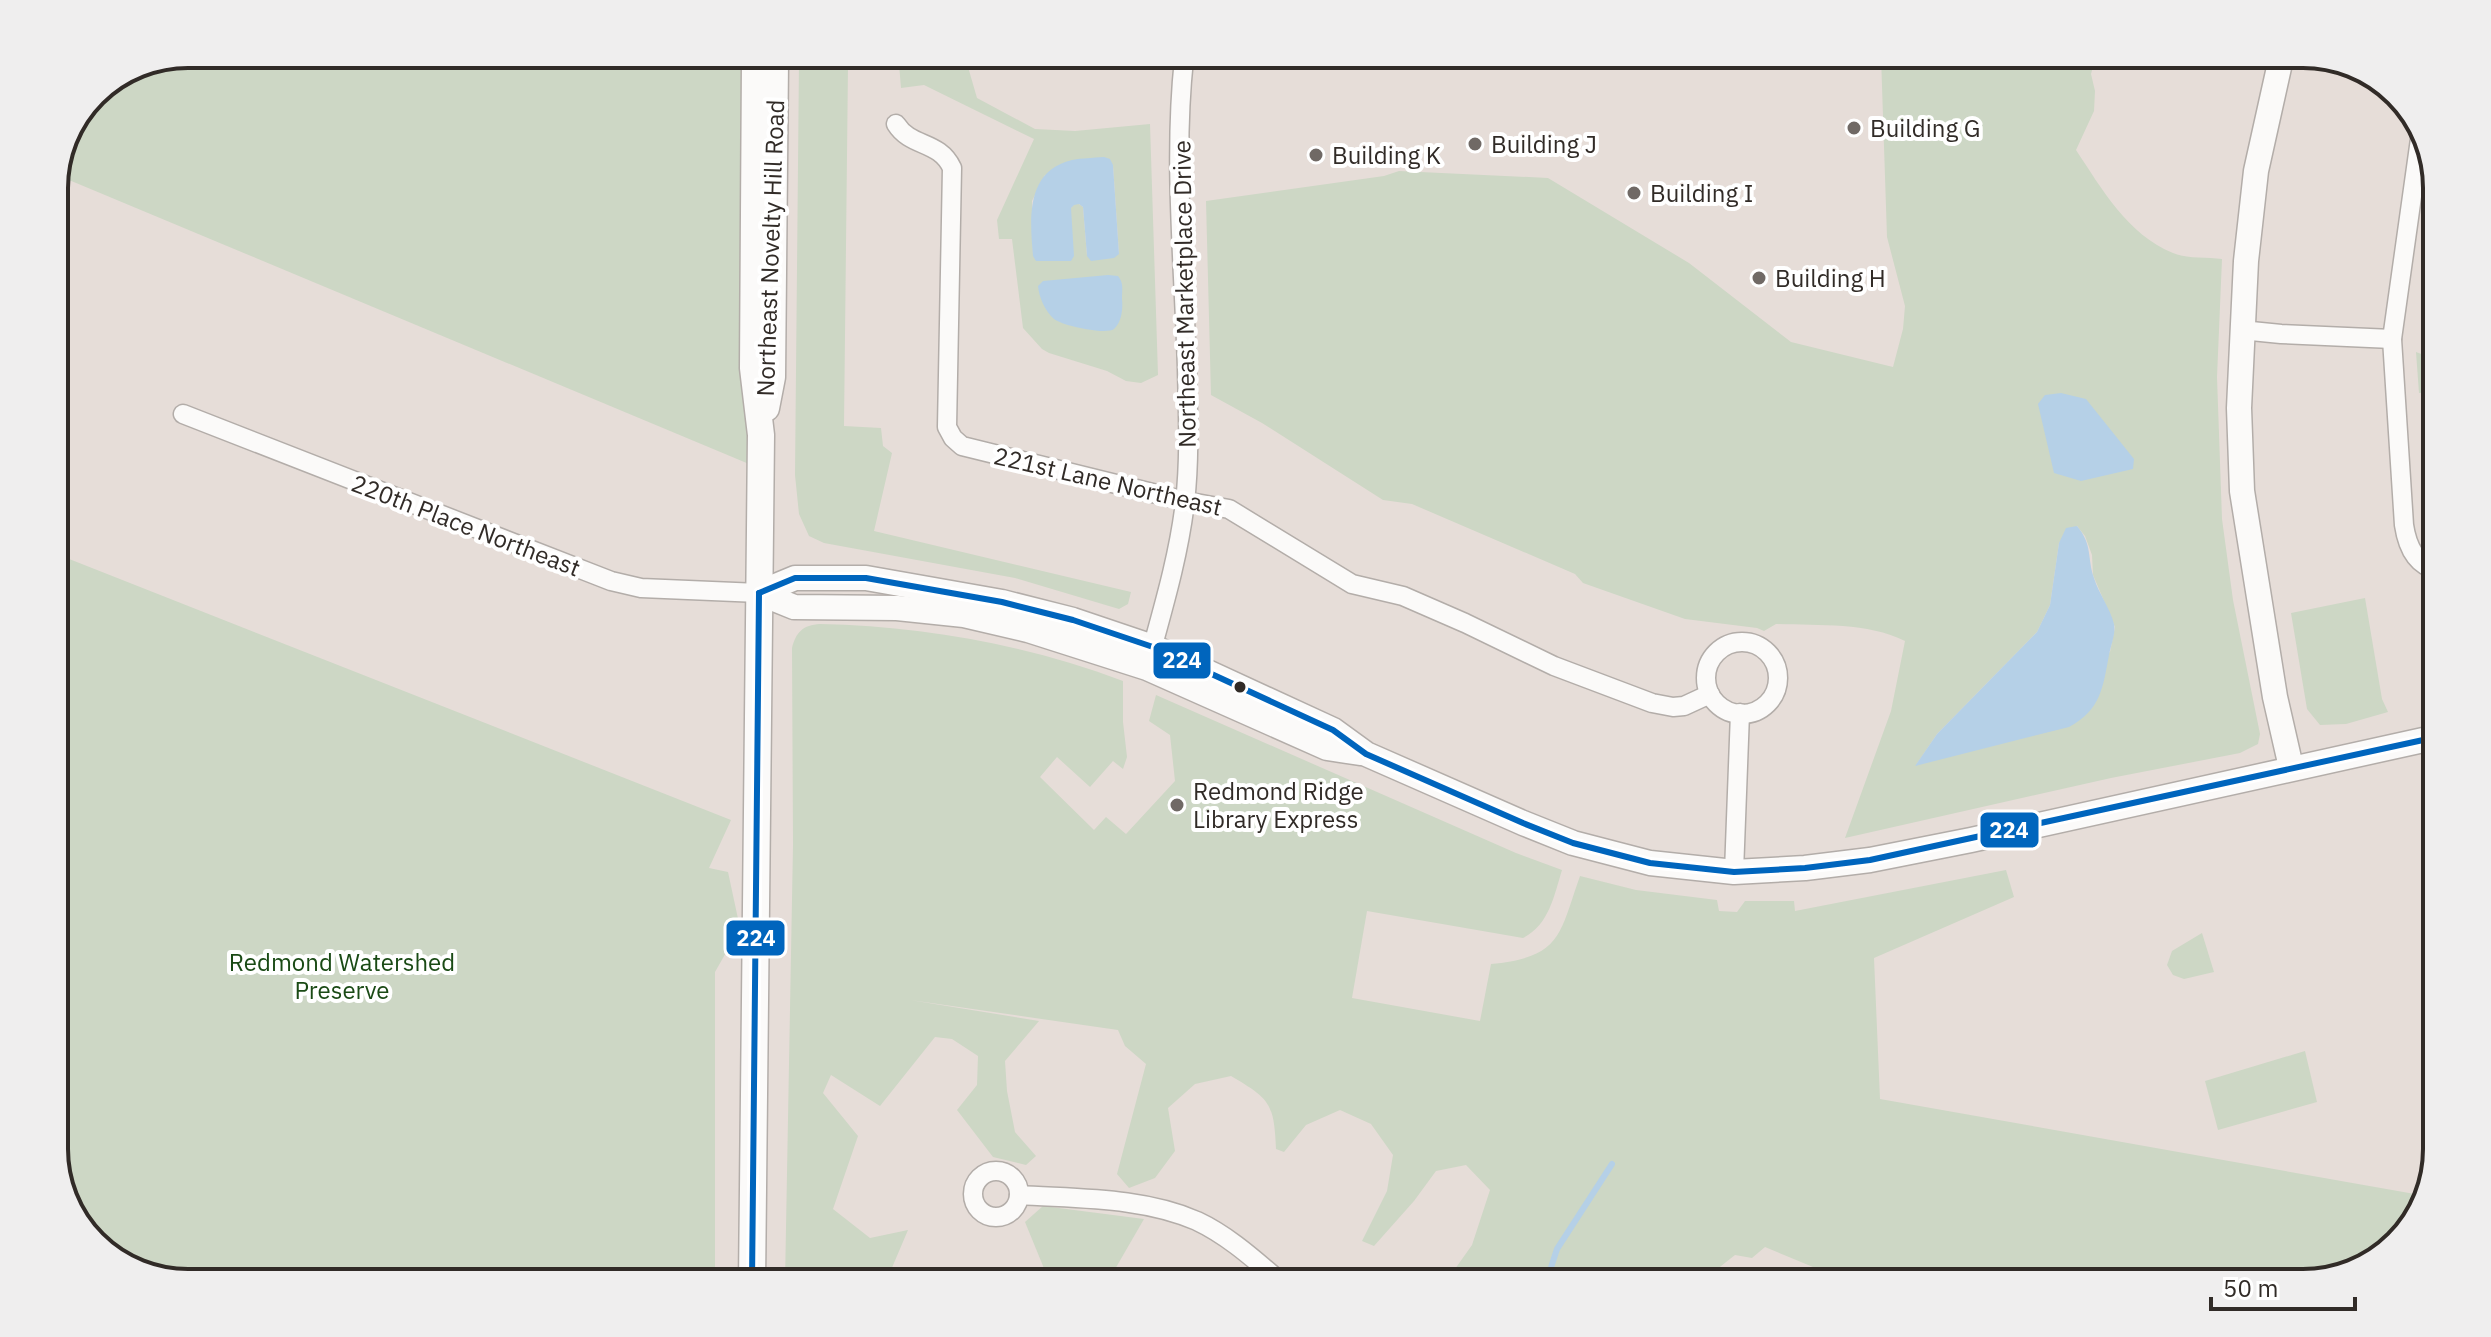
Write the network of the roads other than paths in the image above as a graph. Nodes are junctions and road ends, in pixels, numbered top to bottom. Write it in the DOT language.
graph roads {
  1 [pos="755,68"];
  2 [pos="775,68"];
  3 [pos="1183,68"];
  4 [pos="2279,68"];
  5 [pos="896,124"];
  6 [pos="2418,152"];
  7 [pos="2415,168"];
  8 [pos="2422,169"];
  9 [pos="2241,330"];
  10 [pos="2392,339"];
  11 [pos="183,414"];
  12 [pos="761,435"];
  13 [pos="1185,501"];
  14 [pos="2423,561"];
  15 [pos="759,593"];
  16 [pos="1150,657"];
  17 [pos="1710,694"];
  18 [pos="1740,713"];
  19 [pos="2423,740"];
  20 [pos="2291,767"];
  21 [pos="1734,872"];
  22 [pos="1019,1195"];
  23 [pos="752,1269"];
  24 [pos="1265,1269"];
  1 -- 12 [label="main road, Northeast Novelty Hill Road"];
  2 -- 12 [label="main road, Northeast Novelty Hill Road"];
  3 -- 13 [label="street, Northeast Marketplace Drive"];
  4 -- 9 [label="street"];
  5 -- 13 [label="street, 221st Lane Northeast"];
  6 -- 7 [label="street"];
  7 -- 8 [label="street"];
  7 -- 10 [label="street"];
  9 -- 10 [label="street"];
  9 -- 20 [label="street"];
  10 -- 14 [label="street"];
  11 -- 15 [label="street, 220th Place Northeast"];
  12 -- 15 [label="main road, Northeast Novelty Hill Road"];
  13 -- 16 [label="street, Northeast Marketplace Drive"];
  13 -- 17 [label="street, 221st Lane Northeast"];
  15 -- 16 [label="street"];
  15 -- 23 [label="main road, Northeast Novelty Hill Road"];
  16 -- 21 [label="street"];
  17 -- 18 [label="street"];
  17 -- 18 [label="street"];
  18 -- 21 [label="street"];
  19 -- 20 [label="street"];
  20 -- 21 [label="street"];
  22 -- 24 [label="street"];
}
